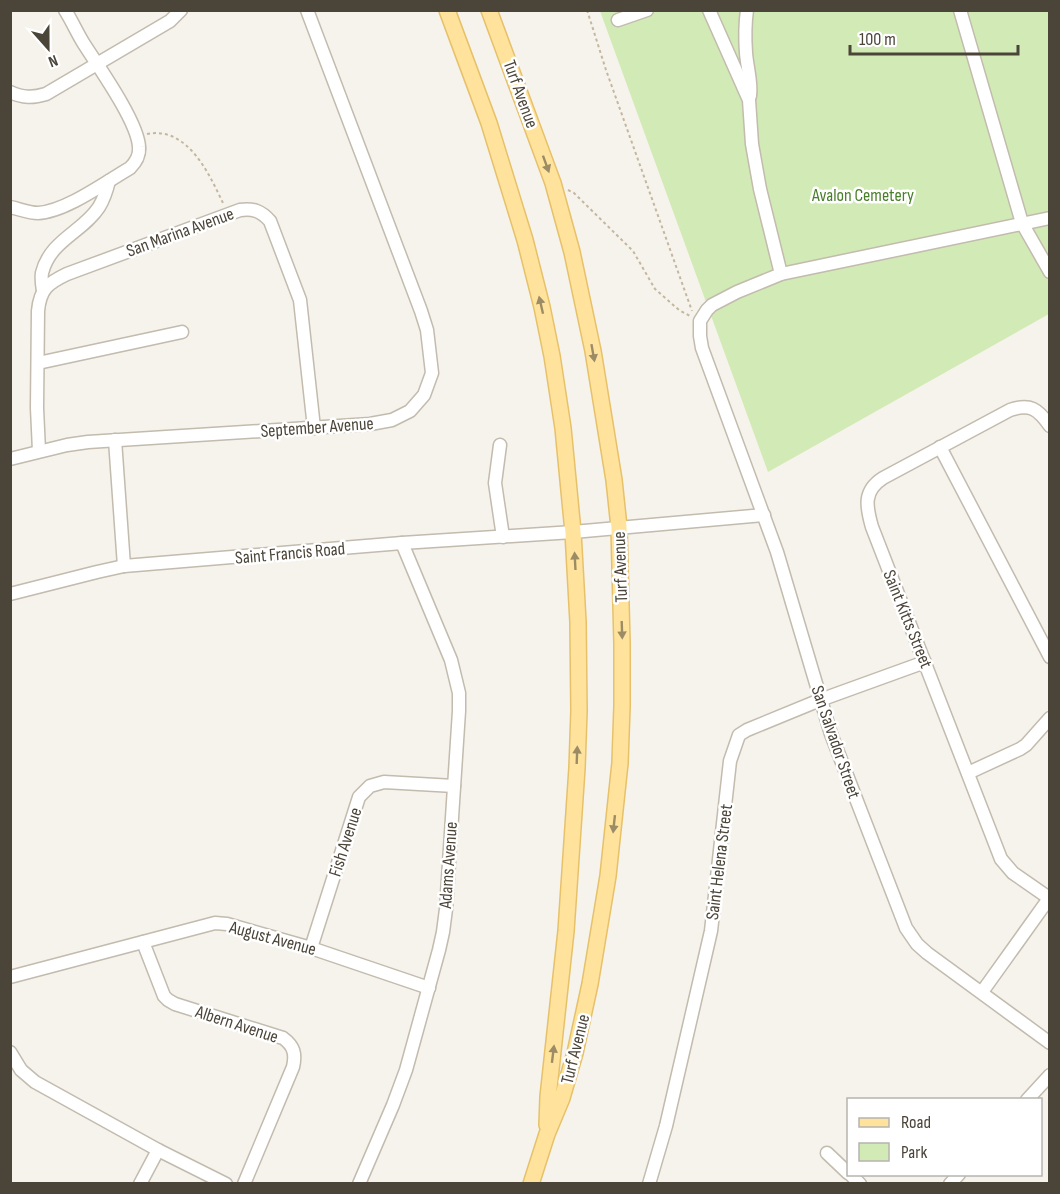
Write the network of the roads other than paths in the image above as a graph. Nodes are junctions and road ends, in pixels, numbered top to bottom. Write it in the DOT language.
graph roads {
  1 [pos="65,10"];
  2 [pos="181,10"];
  3 [pos="307,10"];
  4 [pos="447,10"];
  5 [pos="489,10"];
  6 [pos="647,10"];
  7 [pos="709,10"];
  8 [pos="747,10"];
  9 [pos="960,10"];
  10 [pos="618,20"];
  11 [pos="722,40"];
  12 [pos="746,46"];
  13 [pos="98,63"];
  14 [pos="10,92"];
  15 [pos="749,100"];
  16 [pos="109,181"];
  17 [pos="10,207"];
  18 [pos="1050,218"];
  19 [pos="1022,224"];
  20 [pos="1050,272"];
  21 [pos="781,274"];
  22 [pos="43,291"];
  23 [pos="182,332"];
  24 [pos="38,363"];
  25 [pos="1050,426"];
  26 [pos="314,428"];
  27 [pos="115,440"];
  28 [pos="500,445"];
  29 [pos="940,447"];
  30 [pos="39,451"];
  31 [pos="10,459"];
  32 [pos="764,515"];
  33 [pos="619,527"];
  34 [pos="573,532"];
  35 [pos="503,537"];
  36 [pos="402,543"];
  37 [pos="124,566"];
  38 [pos="10,594"];
  39 [pos="1050,657"];
  40 [pos="925,662"];
  41 [pos="820,700"];
  42 [pos="1050,718"];
  43 [pos="968,773"];
  44 [pos="453,786"];
  45 [pos="1049,898"];
  46 [pos="143,942"];
  47 [pos="311,948"];
  48 [pos="10,977"];
  49 [pos="429,988"];
  50 [pos="982,992"];
  51 [pos="1050,1043"];
  52 [pos="10,1052"];
  53 [pos="1050,1075"];
  54 [pos="1029,1098"];
  55 [pos="546,1134"];
  56 [pos="158,1150"];
  57 [pos="827,1153"];
  58 [pos="847,1168"];
  59 [pos="140,1184"];
  60 [pos="226,1184"];
  61 [pos="243,1184"];
  62 [pos="359,1184"];
  63 [pos="531,1184"];
  64 [pos="649,1184"];
  1 -- 13 [label="street"];
  2 -- 13 [label="street"];
  3 -- 26 [label="street, September Avenue"];
  34 -- 4 [label="main road, Turf Avenue, one-way"];
  5 -- 33 [label="main road, Turf Avenue, one-way"];
  6 -- 10 [label="street"];
  7 -- 11 [label="street"];
  8 -- 12 [label="street"];
  9 -- 19 [label="street"];
  11 -- 12 [label="street"];
  11 -- 15 [label="street"];
  12 -- 15 [label="street"];
  13 -- 14 [label="street"];
  13 -- 16 [label="street"];
  15 -- 21 [label="street"];
  16 -- 17 [label="street"];
  16 -- 22 [label="street"];
  18 -- 19 [label="street"];
  19 -- 20 [label="street"];
  19 -- 21 [label="street"];
  21 -- 32 [label="street, San Salvador Street"];
  22 -- 24 [label="street"];
  22 -- 26 [label="street, San Marina Avenue"];
  23 -- 24 [label="street"];
  24 -- 30 [label="street"];
  25 -- 29 [label="street, Saint Kitts Street"];
  26 -- 27 [label="street, September Avenue"];
  27 -- 30 [label="street, September Avenue"];
  27 -- 37 [label="street"];
  28 -- 35 [label="street"];
  29 -- 39 [label="street"];
  29 -- 40 [label="street, Saint Kitts Street"];
  30 -- 31 [label="street, September Avenue"];
  32 -- 33 [label="street"];
  32 -- 41 [label="street, San Salvador Street"];
  33 -- 34 [label="street, Saint Francis Road"];
  33 -- 55 [label="main road, Turf Avenue, one-way"];
  34 -- 35 [label="street, Saint Francis Road"];
  55 -- 34 [label="main road, Turf Avenue, one-way"];
  35 -- 36 [label="street, Saint Francis Road"];
  36 -- 37 [label="street, Saint Francis Road"];
  36 -- 44 [label="street, Adams Avenue"];
  37 -- 38 [label="street, Saint Francis Road"];
  40 -- 41 [label="street, Saint Helena Street"];
  40 -- 43 [label="street, Saint Kitts Street"];
  41 -- 50 [label="street, San Salvador Street"];
  41 -- 64 [label="street, Saint Helena Street"];
  42 -- 43 [label="street"];
  43 -- 45 [label="street, Saint Kitts Street"];
  44 -- 47 [label="street, Fish Avenue"];
  44 -- 49 [label="street, Adams Avenue"];
  45 -- 50 [label="street"];
  46 -- 47 [label="street, August Avenue"];
  46 -- 48 [label="street, August Avenue"];
  46 -- 61 [label="street, Albern Avenue"];
  47 -- 49 [label="street, August Avenue"];
  49 -- 62 [label="street, Adams Avenue"];
  50 -- 51 [label="street, San Salvador Street"];
  52 -- 56 [label="street"];
  53 -- 54 [label="street"];
  55 -- 63 [label="main road, Turf Avenue"];
  56 -- 59 [label="street"];
  56 -- 60 [label="street"];
  57 -- 58 [label="street"];
}
